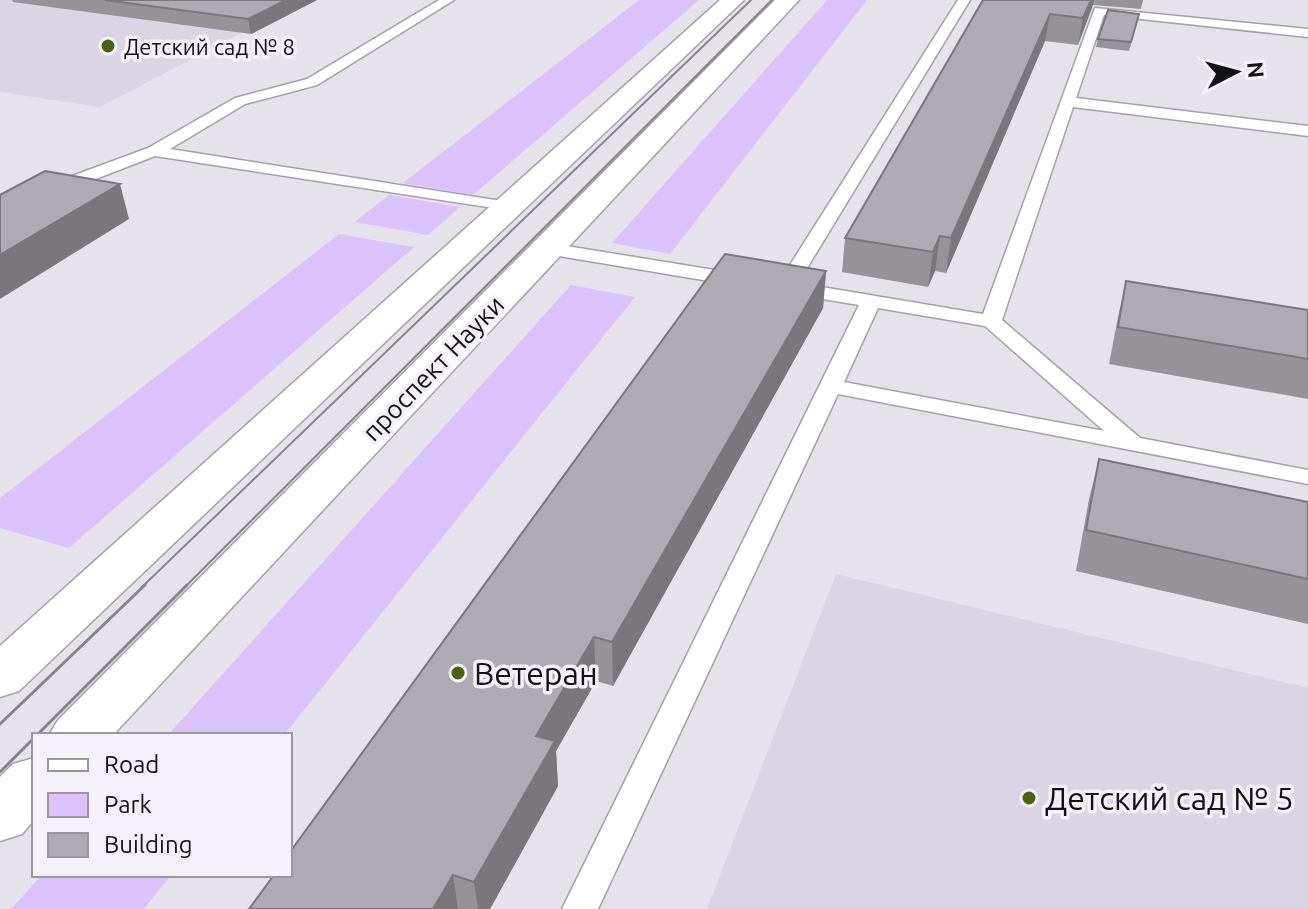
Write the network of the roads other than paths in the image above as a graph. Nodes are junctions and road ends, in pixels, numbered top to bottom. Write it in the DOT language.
graph roads {
  1 [pos="448,0"];
  2 [pos="733,0"];
  3 [pos="788,0"];
  4 [pos="964,0"];
  5 [pos="1308,33"];
  6 [pos="1069,102"];
  7 [pos="1308,131"];
  8 [pos="154,151"];
  9 [pos="508,207"];
  10 [pos="1,217"];
  11 [pos="548,249"];
  12 [pos="771,285"];
  13 [pos="871,301"];
  14 [pos="991,321"];
  15 [pos="832,386"];
  16 [pos="1131,442"];
  17 [pos="1308,477"];
  18 [pos="0,677"];
  19 [pos="80,733"];
  20 [pos="32,783"];
  21 [pos="0,816"];
  22 [pos="580,909"];
  1 -- 8 [label="lane"];
  2 -- 9 [label="main road"];
  3 -- 11 [label="main road, проспект Науки"];
  4 -- 12 [label="lane"];
  5 -- 6 [label="lane"];
  6 -- 7 [label="lane"];
  6 -- 14 [label="lane"];
  8 -- 9 [label="lane"];
  8 -- 10 [label="lane"];
  9 -- 18 [label="main road"];
  11 -- 12 [label="lane"];
  11 -- 19 [label="main road, проспект Науки"];
  12 -- 13 [label="lane"];
  13 -- 14 [label="lane"];
  13 -- 15 [label="lane"];
  14 -- 16 [label="lane"];
  15 -- 16 [label="lane"];
  15 -- 22 [label="lane"];
  16 -- 17 [label="lane"];
  20 -- 21 [label="main road"];
}
